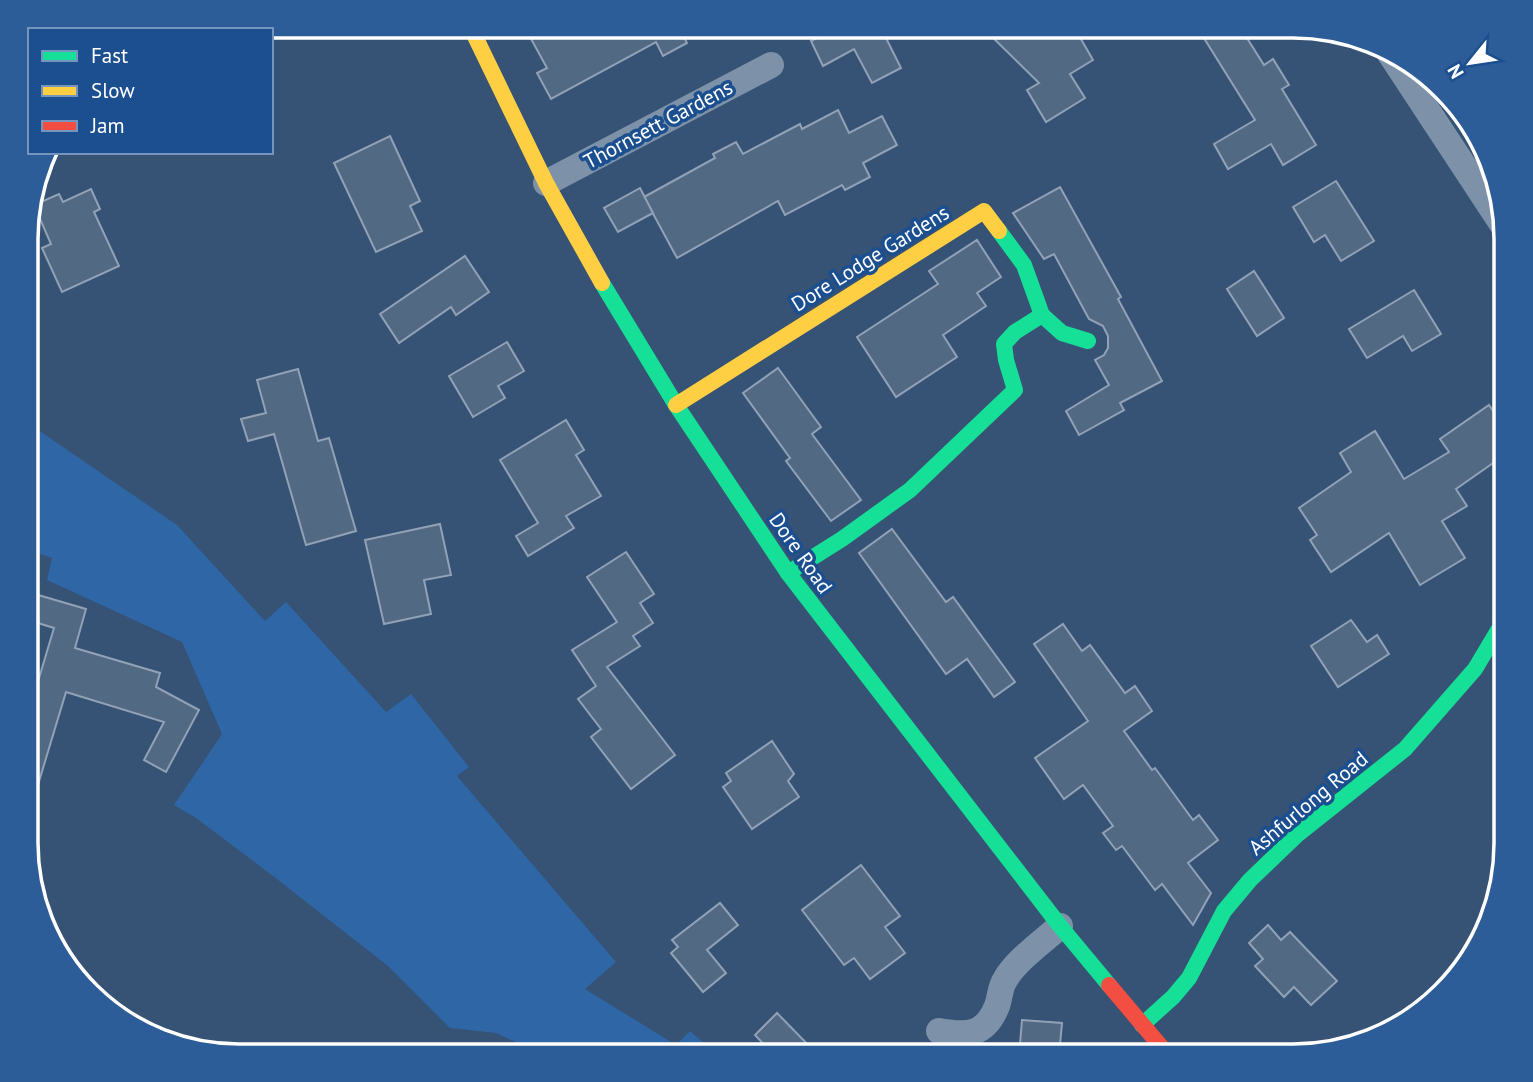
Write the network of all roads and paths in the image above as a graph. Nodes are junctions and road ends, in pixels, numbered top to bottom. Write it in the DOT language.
graph roads {
  1 [pos="476,38"];
  2 [pos="771,65"];
  3 [pos="1400,69"];
  4 [pos="546,183"];
  5 [pos="1492,209"];
  6 [pos="1042,315"];
  7 [pos="1088,341"];
  8 [pos="676,405"];
  9 [pos="788,573"];
  10 [pos="1494,637"];
  11 [pos="1060,926"];
  12 [pos="1142,1026"];
  13 [pos="956,1041"];
  14 [pos="1158,1044"];
  1 -- 4 [label="street, Dore Road"];
  2 -- 4 [label="street, Thornsett Gardens"];
  3 -- 5 [label="street"];
  4 -- 8 [label="street, Dore Road"];
  6 -- 7 [label="street"];
  6 -- 8 [label="street, Dore Lodge Gardens"];
  6 -- 9 [label="street"];
  8 -- 9 [label="street, Dore Road"];
  9 -- 11 [label="street, Dore Road"];
  10 -- 12 [label="street, Ashfurlong Road"];
  11 -- 12 [label="street, Dore Road"];
  11 -- 13 [label="street"];
  12 -- 14 [label="street, Dore Road"];
}
